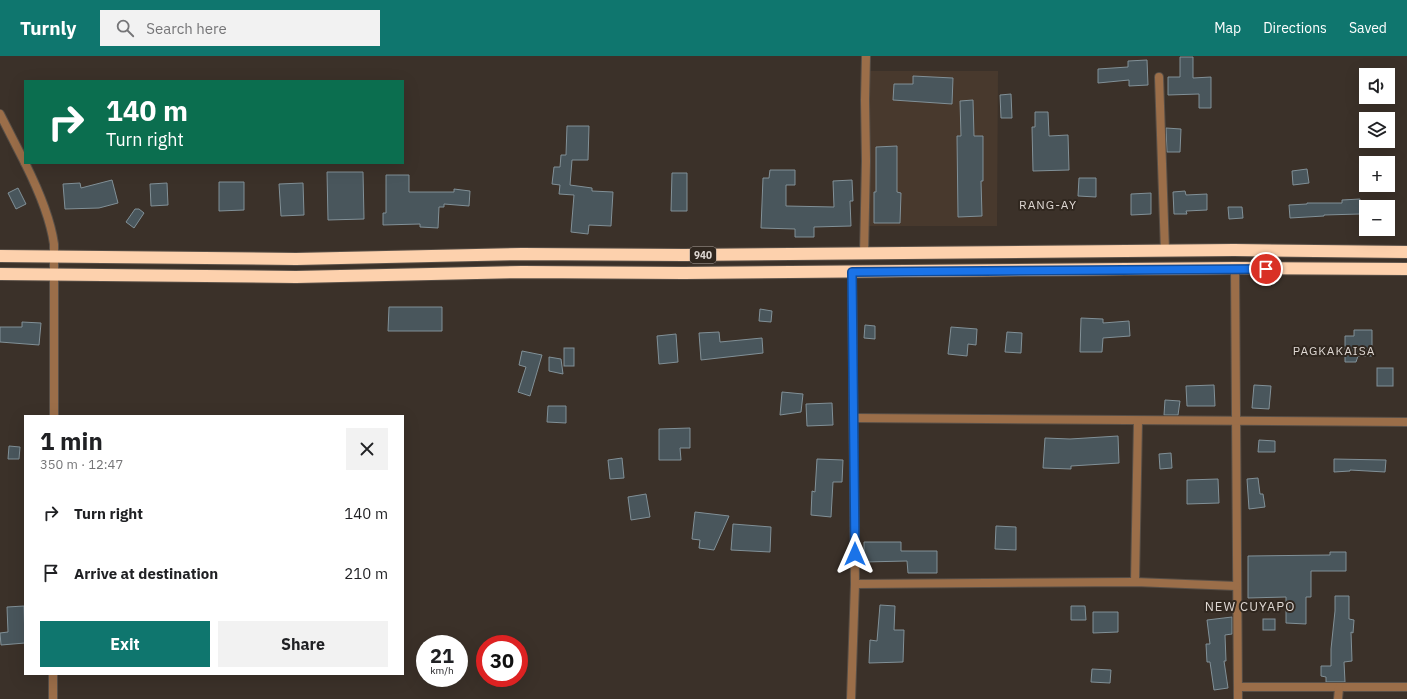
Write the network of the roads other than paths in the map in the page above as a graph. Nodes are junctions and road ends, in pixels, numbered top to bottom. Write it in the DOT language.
graph roads {
  1 [pos="866,56"];
  2 [pos="1159,78"];
  3 [pos="0,114"];
  4 [pos="24,161"];
  5 [pos="25,164"];
  6 [pos="1164,251"];
  7 [pos="1407,252"];
  8 [pos="864,254"];
  9 [pos="0,256"];
  10 [pos="55,256"];
  11 [pos="1234,268"];
  12 [pos="1407,270"];
  13 [pos="852,272"];
  14 [pos="0,274"];
  15 [pos="55,274"];
  16 [pos="54,415"];
  17 [pos="854,418"];
  18 [pos="1138,421"];
  19 [pos="1236,422"];
  20 [pos="1407,422"];
  21 [pos="1135,582"];
  22 [pos="855,584"];
  23 [pos="1236,586"];
  24 [pos="53,675"];
  25 [pos="1238,687"];
  26 [pos="1407,687"];
  27 [pos="1339,688"];
  28 [pos="53,699"];
  29 [pos="851,699"];
  30 [pos="1238,699"];
  31 [pos="1338,699"];
  1 -- 8 [label="street"];
  2 -- 6 [label="street"];
  3 -- 4 [label="street"];
  5 -- 10 [label="street"];
  6 -- 7 [label="highway, 940"];
  6 -- 8 [label="highway, 940"];
  8 -- 10 [label="highway, 940"];
  9 -- 10 [label="highway, 940"];
  10 -- 15 [label="street"];
  11 -- 12 [label="highway, 940"];
  11 -- 13 [label="highway, 940"];
  11 -- 19 [label="street"];
  13 -- 15 [label="highway, 940"];
  13 -- 17 [label="street"];
  14 -- 15 [label="highway, 940"];
  15 -- 16 [label="street"];
  17 -- 18 [label="street"];
  17 -- 22 [label="street"];
  18 -- 19 [label="street"];
  18 -- 21 [label="street"];
  19 -- 20 [label="street"];
  19 -- 23 [label="street"];
  21 -- 22 [label="street"];
  21 -- 23 [label="street"];
  22 -- 29 [label="street"];
  23 -- 25 [label="street"];
  24 -- 28 [label="street"];
  25 -- 27 [label="street"];
  25 -- 30 [label="street"];
  26 -- 27 [label="street"];
  27 -- 31 [label="street"];
}
